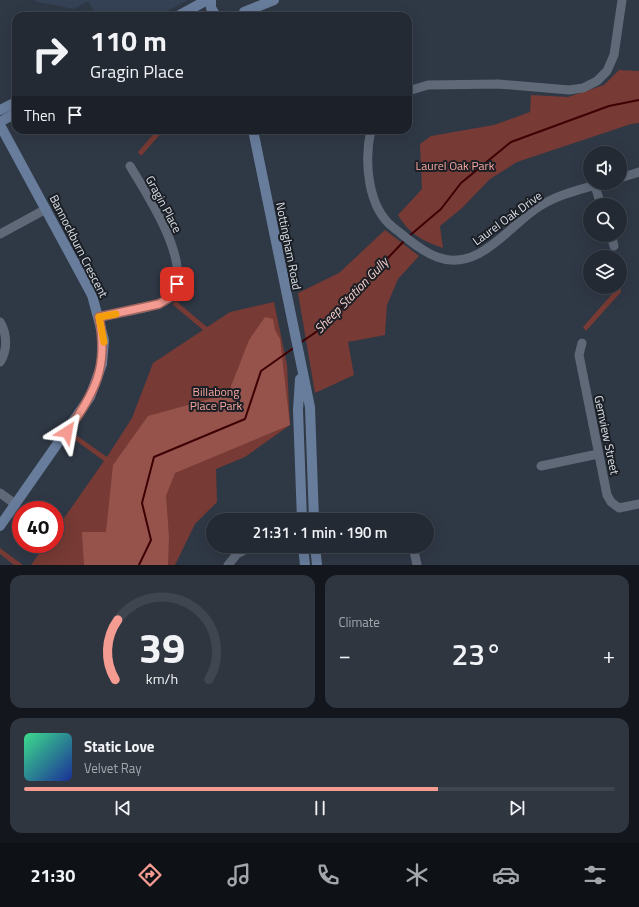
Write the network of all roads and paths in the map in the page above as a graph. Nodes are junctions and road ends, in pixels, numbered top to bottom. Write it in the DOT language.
graph roads {
  1 [pos="206,0"];
  2 [pos="211,0"];
  3 [pos="245,0"];
  4 [pos="274,0"];
  5 [pos="622,0"];
  6 [pos="185,12"];
  7 [pos="214,12"];
  8 [pos="242,12"];
  9 [pos="247,12"];
  10 [pos="412,90"];
  11 [pos="12,104"];
  12 [pos="0,110"];
  13 [pos="12,115"];
  14 [pos="0,122"];
  15 [pos="0,125"];
  16 [pos="254,134"];
  17 [pos="370,134"];
  18 [pos="130,166"];
  19 [pos="639,172"];
  20 [pos="627,176"];
  21 [pos="583,189"];
  22 [pos="46,209"];
  23 [pos="0,234"];
  24 [pos="613,242"];
  25 [pos="614,246"];
  26 [pos="99,317"];
  27 [pos="0,322"];
  28 [pos="582,343"];
  29 [pos="0,362"];
  30 [pos="301,367"];
  31 [pos="598,454"];
  32 [pos="541,466"];
  33 [pos="0,493"];
  34 [pos="17,501"];
  35 [pos="12,502"];
  36 [pos="639,504"];
  37 [pos="12,508"];
  38 [pos="302,513"];
  39 [pos="314,513"];
  40 [pos="0,526"];
  41 [pos="239,553"];
  42 [pos="304,553"];
  43 [pos="316,553"];
  44 [pos="414,553"];
  45 [pos="228,565"];
  46 [pos="305,565"];
  47 [pos="317,565"];
  48 [pos="417,565"];
  1 -- 6 [label="street"];
  2 -- 7 [label="street"];
  3 -- 8 [label="street"];
  4 -- 9 [label="street"];
  5 -- 10 [label="street"];
  11 -- 12 [label="street"];
  13 -- 14 [label="street"];
  15 -- 22 [label="street, Bannockburn Crescent"];
  16 -- 30 [label="street, Nottingham Road"];
  17 -- 21 [label="street, Laurel Oak Drive"];
  18 -- 26 [label="street, Gragin Place"];
  19 -- 20 [label="street"];
  22 -- 23 [label="street"];
  22 -- 26 [label="street, Bannockburn Crescent"];
  24 -- 25 [label="street"];
  26 -- 34 [label="street, Bannockburn Crescent"];
  27 -- 29 [label="street"];
  28 -- 31 [label="street, Gemview Street"];
  30 -- 38 [label="street, Nottingham Road"];
  30 -- 39 [label="street, Nottingham Road"];
  31 -- 32 [label="street"];
  31 -- 36 [label="street, Gemview Street"];
  33 -- 35 [label="street"];
  37 -- 40 [label="street, Bannockburn Crescent"];
  41 -- 45 [label="street"];
  42 -- 46 [label="street"];
  43 -- 47 [label="street"];
  44 -- 48 [label="street"];
}
